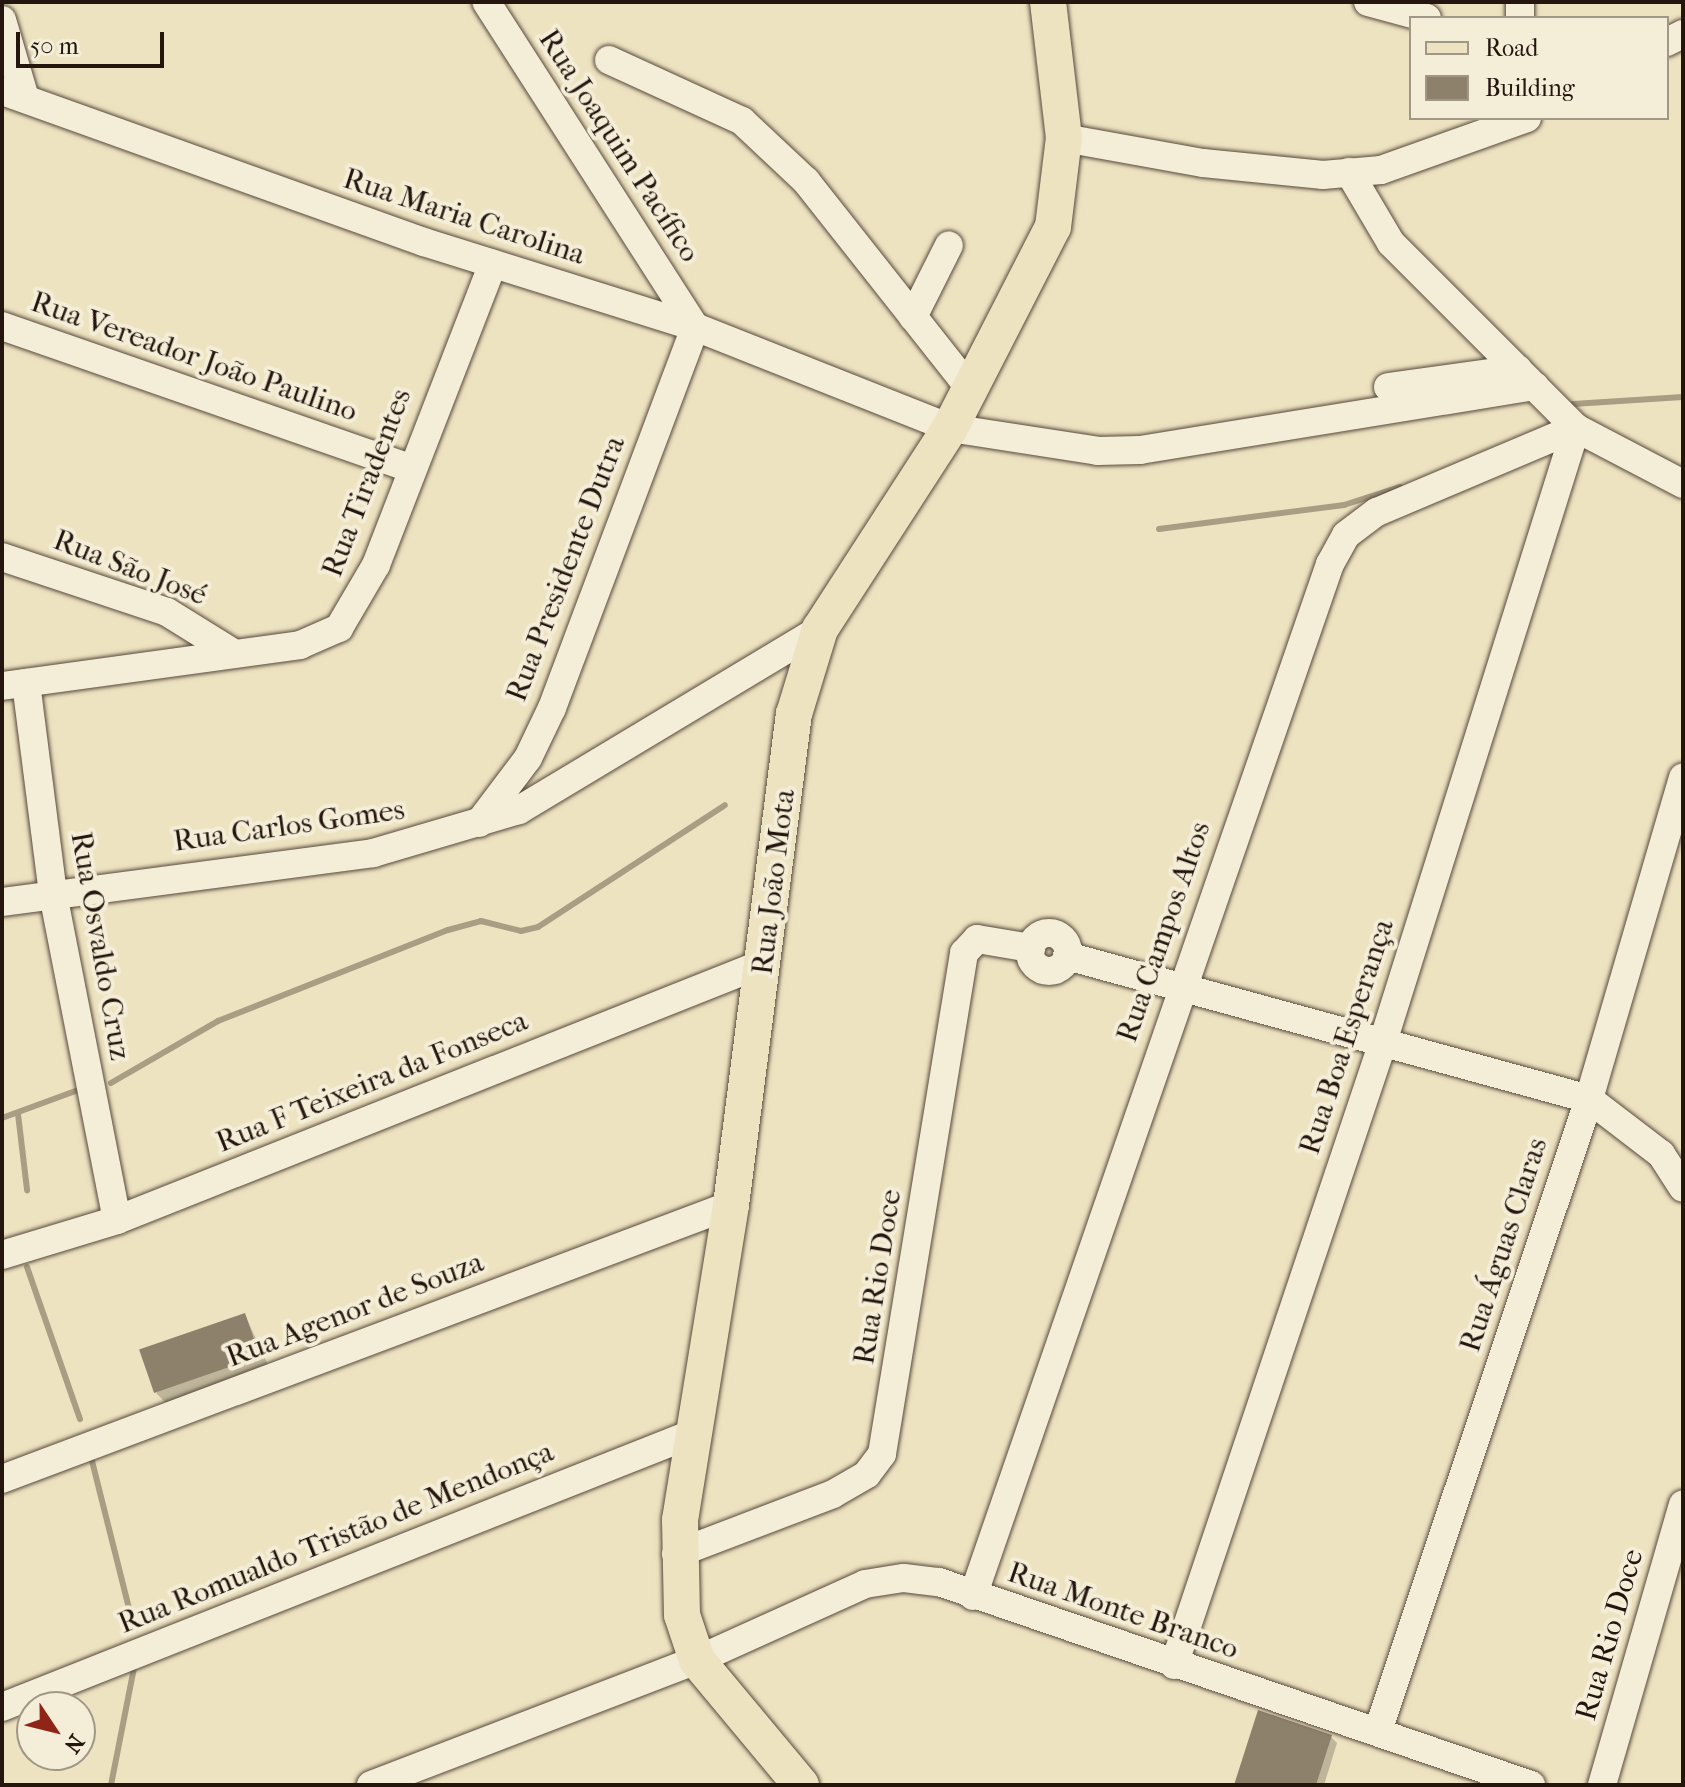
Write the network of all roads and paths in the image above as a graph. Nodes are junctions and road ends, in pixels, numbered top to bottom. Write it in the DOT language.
graph roads {
  1 [pos="486,2"];
  2 [pos="1048,2"];
  3 [pos="1368,2"];
  4 [pos="1424,12"];
  5 [pos="2,20"];
  6 [pos="609,60"];
  7 [pos="14,94"];
  8 [pos="1521,120"];
  9 [pos="1064,138"];
  10 [pos="1349,172"];
  11 [pos="949,245"];
  12 [pos="493,264"];
  13 [pos="913,317"];
  14 [pos="2,326"];
  15 [pos="695,327"];
  16 [pos="1526,377"];
  17 [pos="960,409"];
  18 [pos="1576,428"];
  19 [pos="408,467"];
  20 [pos="1683,484"];
  21 [pos="2,557"];
  22 [pos="820,629"];
  23 [pos="230,651"];
  24 [pos="14,684"];
  25 [pos="1683,777"];
  26 [pos="479,823"];
  27 [pos="53,894"];
  28 [pos="2,902"];
  29 [pos="764,963"];
  30 [pos="1180,985"];
  31 [pos="1382,1045"];
  32 [pos="1589,1099"];
  33 [pos="1683,1188"];
  34 [pos="731,1205"];
  35 [pos="117,1220"];
  36 [pos="9,1246"];
  37 [pos="694,1433"];
  38 [pos="2,1479"];
  39 [pos="1683,1504"];
  40 [pos="676,1554"];
  41 [pos="973,1596"];
  42 [pos="697,1660"];
  43 [pos="1174,1665"];
  44 [pos="2,1707"];
  45 [pos="1378,1731"];
  46 [pos="371,1785"];
  47 [pos="801,1785"];
  48 [pos="1531,1785"];
  49 [pos="1602,1785"];
  1 -- 15 [label="street, Rua Joaquim Pacífico"];
  2 -- 9 [label="main road, Rua João Mota"];
  3 -- 4 [label="street"];
  5 -- 7 [label="street"];
  6 -- 13 [label="street"];
  7 -- 12 [label="street, Rua Maria Carolina"];
  8 -- 10 [label="street"];
  9 -- 10 [label="street"];
  9 -- 17 [label="main road, Rua João Mota"];
  10 -- 16 [label="street"];
  11 -- 13 [label="street"];
  12 -- 15 [label="street, Rua Maria Carolina"];
  12 -- 19 [label="street, Rua Tiradentes"];
  13 -- 17 [label="street"];
  14 -- 19 [label="street, Rua Vereador João Paulino"];
  15 -- 17 [label="street, Rua Maria Carolina"];
  15 -- 26 [label="street, Rua Presidente Dutra"];
  16 -- 17 [label="street, Rua Maria Carolina"];
  16 -- 18 [label="street"];
  17 -- 22 [label="main road, Rua João Mota"];
  18 -- 20 [label="street"];
  18 -- 30 [label="street, Rua Campos Altos"];
  18 -- 31 [label="street, Rua Boa Esperança"];
  19 -- 23 [label="street, Rua Tiradentes"];
  21 -- 23 [label="street, Rua São José"];
  22 -- 26 [label="street, Rua Carlos Gomes"];
  22 -- 29 [label="main road, Rua João Mota"];
  23 -- 24 [label="street, Rua Tiradentes"];
  24 -- 27 [label="street, Rua Osvaldo Cruz"];
  25 -- 32 [label="street, Rua Águas Claras"];
  26 -- 27 [label="street, Rua Carlos Gomes"];
  27 -- 28 [label="street, Rua Carlos Gomes"];
  27 -- 35 [label="street, Rua Osvaldo Cruz"];
  29 -- 34 [label="main road, Rua João Mota"];
  29 -- 35 [label="street, Rua F Teixeira da Fonseca"];
  30 -- 31 [label="street"];
  30 -- 40 [label="street, Rua Rio Doce"];
  30 -- 41 [label="street, Rua Campos Altos"];
  31 -- 32 [label="street"];
  31 -- 43 [label="street, Rua Boa Esperança"];
  32 -- 33 [label="street"];
  32 -- 45 [label="street, Rua Águas Claras"];
  34 -- 37 [label="main road, Rua João Mota"];
  34 -- 38 [label="street, Rua Agenor de Souza"];
  35 -- 36 [label="street, Rua F Teixeira da Fonseca"];
  37 -- 40 [label="main road, Rua João Mota"];
  37 -- 44 [label="street, Rua Romualdo Tristão de Mendonça"];
  39 -- 49 [label="street, Rua Rio Doce"];
  40 -- 42 [label="main road, Rua João Mota"];
  41 -- 42 [label="street, Rua Monte Branco"];
  41 -- 43 [label="street, Rua Monte Branco"];
  42 -- 46 [label="street, Rua Monte Branco"];
  42 -- 47 [label="main road, Rua João Mota"];
  43 -- 45 [label="street, Rua Monte Branco"];
  45 -- 48 [label="street, Rua Monte Branco"];
}
